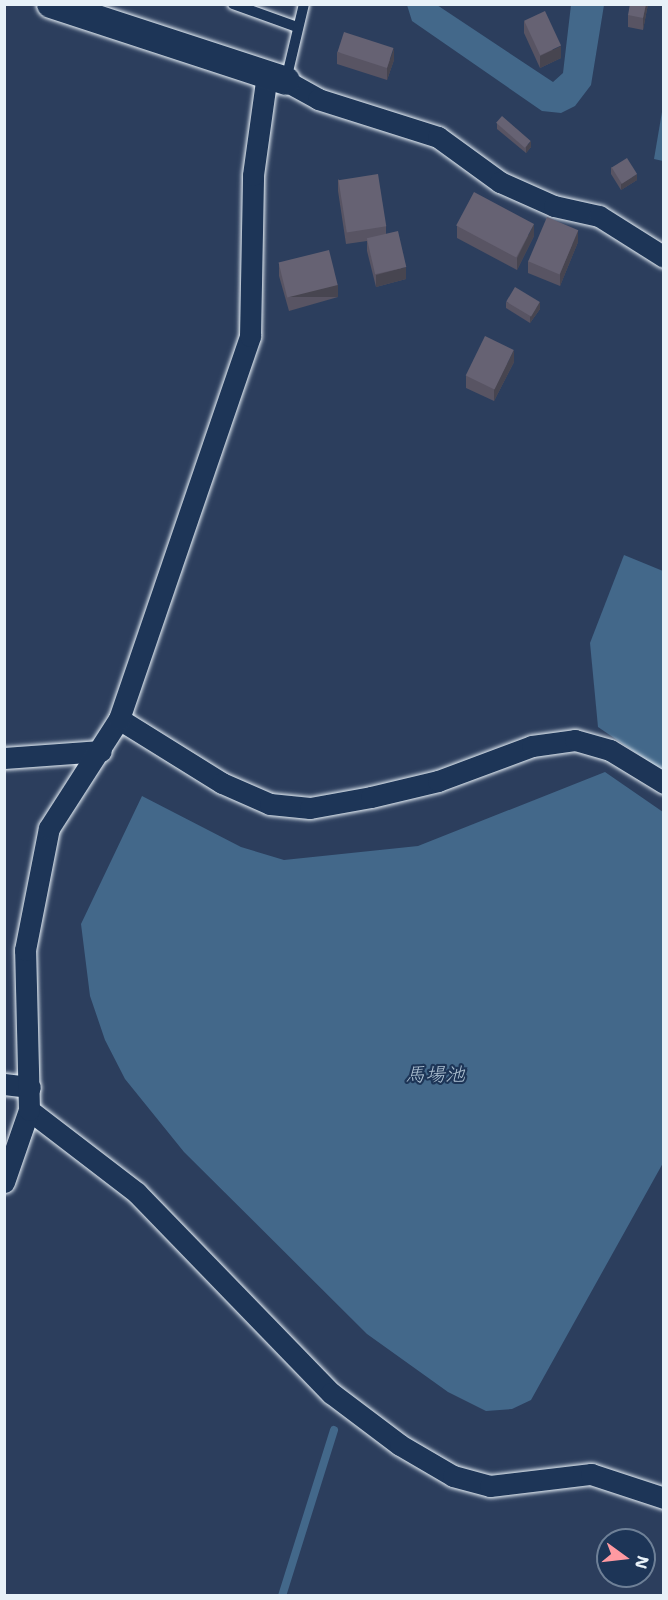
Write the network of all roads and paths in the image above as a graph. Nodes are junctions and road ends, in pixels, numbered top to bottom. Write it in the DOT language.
graph roads {
  1 [pos="51,4"];
  2 [pos="233,4"];
  3 [pos="304,4"];
  4 [pos="297,27"];
  5 [pos="277,78"];
  6 [pos="663,257"];
  7 [pos="120,719"];
  8 [pos="100,752"];
  9 [pos="4,758"];
  10 [pos="663,783"];
  11 [pos="4,1084"];
  12 [pos="30,1088"];
  13 [pos="29,1110"];
  14 [pos="4,1182"];
  15 [pos="663,1498"];
  1 -- 5 [label="street"];
  2 -- 4 [label="lane"];
  3 -- 4 [label="lane"];
  4 -- 5 [label="lane"];
  5 -- 6 [label="street"];
  5 -- 7 [label="street"];
  7 -- 8 [label="street"];
  7 -- 10 [label="street"];
  8 -- 9 [label="street"];
  8 -- 12 [label="street"];
  11 -- 12 [label="street"];
  12 -- 13 [label="street"];
  13 -- 14 [label="street"];
  13 -- 15 [label="street"];
}
